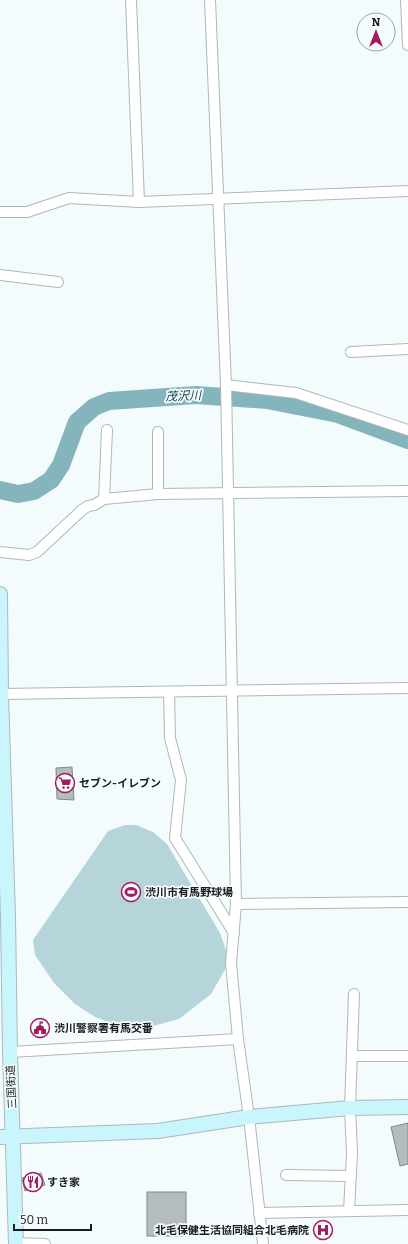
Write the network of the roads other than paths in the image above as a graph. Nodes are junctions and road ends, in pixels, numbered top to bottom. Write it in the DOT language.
graph roads {
  1 [pos="131,0"];
  2 [pos="210,0"];
  3 [pos="406,0"];
  4 [pos="408,38"];
  5 [pos="408,45"];
  6 [pos="408,191"];
  7 [pos="219,199"];
  8 [pos="139,202"];
  9 [pos="0,212"];
  10 [pos="0,275"];
  11 [pos="58,282"];
  12 [pos="408,349"];
  13 [pos="351,352"];
  14 [pos="226,387"];
  15 [pos="107,430"];
  16 [pos="408,430"];
  17 [pos="158,432"];
  18 [pos="408,491"];
  19 [pos="228,493"];
  20 [pos="158,494"];
  21 [pos="104,499"];
  22 [pos="0,552"];
  23 [pos="0,594"];
  24 [pos="408,688"];
  25 [pos="231,691"];
  26 [pos="169,692"];
  27 [pos="1,694"];
  28 [pos="2,781"];
  29 [pos="408,902"];
  30 [pos="236,904"];
  31 [pos="4,917"];
  32 [pos="234,933"];
  33 [pos="354,994"];
  34 [pos="238,1039"];
  35 [pos="10,1052"];
  36 [pos="352,1056"];
  37 [pos="408,1056"];
  38 [pos="408,1107"];
  39 [pos="350,1108"];
  40 [pos="249,1117"];
  41 [pos="7,1137"];
  42 [pos="286,1175"];
  43 [pos="351,1176"];
  44 [pos="408,1210"];
  45 [pos="349,1211"];
  46 [pos="260,1213"];
  47 [pos="16,1244"];
  48 [pos="45,1244"];
  49 [pos="263,1244"];
  1 -- 8 [label="street"];
  2 -- 7 [label="street"];
  3 -- 4 [label="street"];
  4 -- 5 [label="street"];
  6 -- 7 [label="street"];
  7 -- 8 [label="street"];
  7 -- 14 [label="street"];
  8 -- 9 [label="street"];
  10 -- 11 [label="street"];
  12 -- 13 [label="street"];
  14 -- 16 [label="street"];
  14 -- 19 [label="street"];
  15 -- 21 [label="street"];
  17 -- 20 [label="street"];
  18 -- 19 [label="street"];
  19 -- 20 [label="street"];
  19 -- 25 [label="street"];
  20 -- 21 [label="street"];
  21 -- 22 [label="street"];
  23 -- 27 [label="street, 三国街道"];
  24 -- 25 [label="street"];
  25 -- 26 [label="street"];
  25 -- 30 [label="street"];
  26 -- 27 [label="street"];
  26 -- 32 [label="street"];
  27 -- 28 [label="street, 三国街道"];
  28 -- 31 [label="street, 三国街道"];
  29 -- 30 [label="street"];
  30 -- 32 [label="street"];
  31 -- 35 [label="street, 三国街道"];
  32 -- 34 [label="street"];
  33 -- 36 [label="street"];
  34 -- 35 [label="street"];
  34 -- 40 [label="street"];
  35 -- 41 [label="street, 三国街道"];
  36 -- 37 [label="street"];
  36 -- 39 [label="street"];
  38 -- 39 [label="street"];
  39 -- 40 [label="street"];
  39 -- 43 [label="street"];
  40 -- 41 [label="street"];
  40 -- 46 [label="street"];
  41 -- 47 [label="street, 三国街道"];
  42 -- 43 [label="street"];
  43 -- 45 [label="street"];
  44 -- 45 [label="street"];
  45 -- 46 [label="street"];
  46 -- 49 [label="street"];
  47 -- 48 [label="street"];
}
